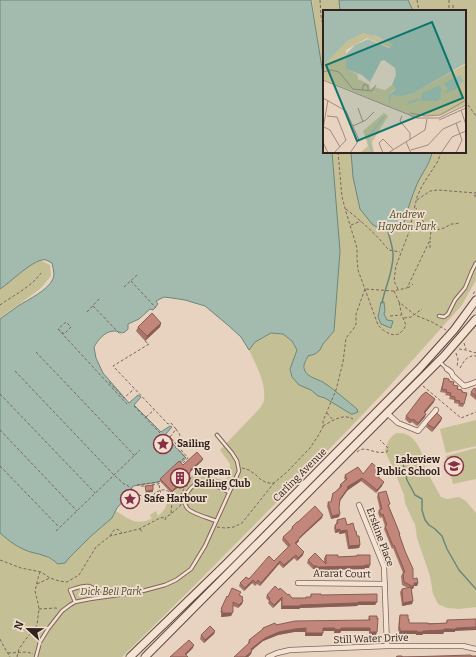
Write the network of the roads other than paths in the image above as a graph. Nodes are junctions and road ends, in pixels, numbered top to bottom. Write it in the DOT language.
graph roads {
  1 [pos="476,264"];
  2 [pos="476,300"];
  3 [pos="439,316"];
  4 [pos="476,319"];
  5 [pos="439,361"];
  6 [pos="447,369"];
  7 [pos="476,382"];
  8 [pos="436,410"];
  9 [pos="387,413"];
  10 [pos="217,435"];
  11 [pos="229,492"];
  12 [pos="359,505"];
  13 [pos="216,521"];
  14 [pos="298,583"];
  15 [pos="385,584"];
  16 [pos="102,597"];
  17 [pos="74,602"];
  18 [pos="387,646"];
  19 [pos="476,649"];
  20 [pos="36,656"];
  21 [pos="130,657"];
  22 [pos="145,657"];
  23 [pos="268,657"];
  1 -- 3 [label="lane"];
  2 -- 21 [label="main road, Carling Avenue"];
  4 -- 5 [label="main road, Carling Avenue"];
  5 -- 6 [label="lane"];
  5 -- 9 [label="main road, Carling Avenue"];
  6 -- 7 [label="street"];
  8 -- 9 [label="street"];
  9 -- 22 [label="main road, Carling Avenue"];
  10 -- 11 [label="lane"];
  11 -- 13 [label="lane"];
  11 -- 13 [label="lane"];
  12 -- 15 [label="street, Erskine Place"];
  13 -- 16 [label="lane"];
  14 -- 15 [label="street, Ararat Court"];
  15 -- 18 [label="street, Erskine Place"];
  16 -- 17 [label="lane"];
  16 -- 17 [label="lane"];
  17 -- 20 [label="lane"];
  18 -- 19 [label="street, Still Water Drive"];
  18 -- 23 [label="street, Still Water Drive"];
}
